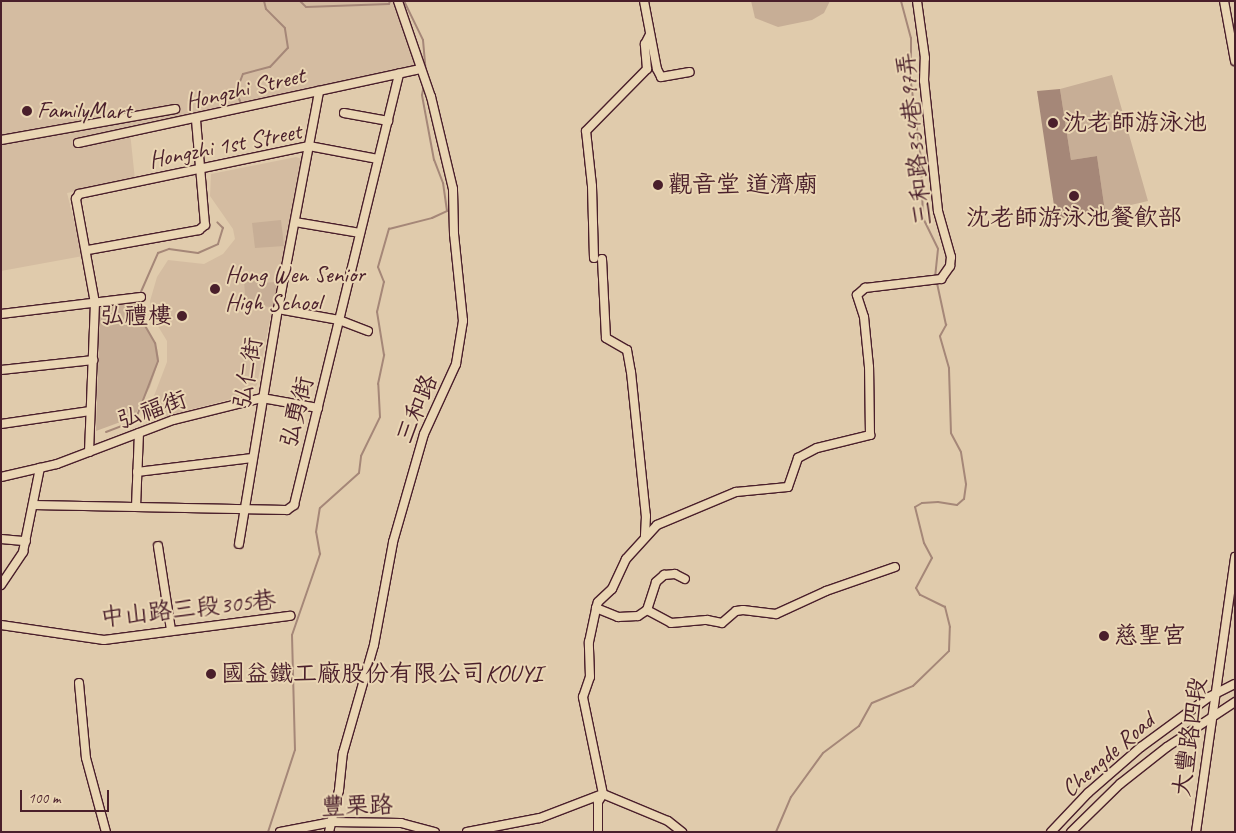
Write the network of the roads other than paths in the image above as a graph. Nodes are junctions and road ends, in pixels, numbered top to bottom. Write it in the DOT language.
graph roads {
  1 [pos="398,1"];
  2 [pos="644,1"];
  3 [pos="917,1"];
  4 [pos="1224,1"];
  5 [pos="650,34"];
  6 [pos="1235,61"];
  7 [pos="419,69"];
  8 [pos="690,72"];
  9 [pos="399,74"];
  10 [pos="319,91"];
  11 [pos="174,109"];
  12 [pos="344,113"];
  13 [pos="196,120"];
  14 [pos="388,121"];
  15 [pos="1,140"];
  16 [pos="78,144"];
  17 [pos="310,146"];
  18 [pos="378,159"];
  19 [pos="202,168"];
  20 [pos="295,222"];
  21 [pos="360,233"];
  22 [pos="88,250"];
  23 [pos="141,297"];
  24 [pos="95,303"];
  25 [pos="278,309"];
  26 [pos="1,314"];
  27 [pos="339,320"];
  28 [pos="368,331"];
  29 [pos="93,360"];
  30 [pos="1,370"];
  31 [pos="262,398"];
  32 [pos="318,408"];
  33 [pos="90,411"];
  34 [pos="1,424"];
  35 [pos="139,433"];
  36 [pos="89,452"];
  37 [pos="252,458"];
  38 [pos="40,468"];
  39 [pos="138,472"];
  40 [pos="1,477"];
  41 [pos="33,505"];
  42 [pos="136,507"];
  43 [pos="243,509"];
  44 [pos="645,536"];
  45 [pos="1,539"];
  46 [pos="26,540"];
  47 [pos="239,544"];
  48 [pos="158,546"];
  49 [pos="1235,558"];
  50 [pos="895,567"];
  51 [pos="684,579"];
  52 [pos="1,586"];
  53 [pos="596,608"];
  54 [pos="647,610"];
  55 [pos="290,616"];
  56 [pos="1,625"];
  57 [pos="171,630"];
  58 [pos="79,683"];
  59 [pos="1235,684"];
  60 [pos="1216,693"];
  61 [pos="1235,702"];
  62 [pos="1213,715"];
  63 [pos="603,794"];
  64 [pos="332,822"];
  65 [pos="106,832"];
  66 [pos="280,832"];
  67 [pos="329,832"];
  68 [pos="435,832"];
  69 [pos="467,832"];
  70 [pos="598,832"];
  71 [pos="682,832"];
  72 [pos="1051,832"];
  73 [pos="1072,832"];
  74 [pos="1196,832"];
  1 -- 7 [label="street, 三和路"];
  2 -- 5 [label="street"];
  3 -- 44 [label="street, 三和路354巷97弄"];
  4 -- 6 [label="street"];
  5 -- 8 [label="street"];
  5 -- 44 [label="street"];
  7 -- 9 [label="street, Hongzhi Street"];
  7 -- 64 [label="street, 三和路"];
  9 -- 10 [label="street, Hongzhi Street"];
  9 -- 14 [label="street, 弘勇街"];
  10 -- 13 [label="street, Hongzhi Street"];
  10 -- 17 [label="street, 弘仁街"];
  11 -- 15 [label="street"];
  12 -- 14 [label="street"];
  13 -- 16 [label="street, Hongzhi Street"];
  13 -- 19 [label="street"];
  14 -- 18 [label="street, 弘勇街"];
  17 -- 18 [label="street, Hongzhi 1st Street"];
  17 -- 19 [label="street, Hongzhi 1st Street"];
  17 -- 20 [label="street, 弘仁街"];
  18 -- 21 [label="street, 弘勇街"];
  19 -- 22 [label="street"];
  19 -- 22 [label="street, Hongzhi 1st Street"];
  20 -- 21 [label="street"];
  20 -- 25 [label="street, 弘仁街"];
  21 -- 27 [label="street, 弘勇街"];
  22 -- 24 [label="street"];
  23 -- 24 [label="street"];
  24 -- 26 [label="street"];
  24 -- 29 [label="street"];
  25 -- 27 [label="street"];
  25 -- 31 [label="street, 弘仁街"];
  27 -- 28 [label="street"];
  27 -- 32 [label="street, 弘勇街"];
  29 -- 30 [label="street"];
  29 -- 33 [label="street"];
  31 -- 32 [label="street, 弘福街"];
  31 -- 35 [label="street, 弘福街"];
  31 -- 37 [label="street, 弘仁街"];
  32 -- 43 [label="street, 弘勇街"];
  33 -- 34 [label="street"];
  33 -- 36 [label="street"];
  35 -- 36 [label="street, 弘福街"];
  35 -- 39 [label="street"];
  36 -- 38 [label="street, 弘福街"];
  37 -- 39 [label="street"];
  37 -- 43 [label="street, 弘仁街"];
  38 -- 40 [label="street, 弘福街"];
  38 -- 41 [label="street"];
  39 -- 42 [label="street"];
  41 -- 42 [label="street, 弘勇街"];
  41 -- 46 [label="street"];
  42 -- 43 [label="street, 弘勇街"];
  43 -- 47 [label="street, 弘仁街"];
  44 -- 53 [label="street, 三和路354巷97弄"];
  45 -- 46 [label="street"];
  46 -- 52 [label="street"];
  48 -- 57 [label="street"];
  49 -- 60 [label="street, 大豐路四段"];
  50 -- 54 [label="street"];
  51 -- 54 [label="street"];
  53 -- 54 [label="street"];
  53 -- 63 [label="street, 三和路354巷97弄"];
  55 -- 57 [label="street, 中山路三段305巷"];
  56 -- 57 [label="street, 中山路三段305巷"];
  58 -- 65 [label="street"];
  59 -- 60 [label="street, Chengde Road"];
  60 -- 62 [label="street, 大豐路四段"];
  60 -- 72 [label="street, Chengde Road"];
  61 -- 62 [label="street, Chengde Road"];
  62 -- 73 [label="street, Chengde Road"];
  62 -- 74 [label="street, 大豐路四段"];
  63 -- 69 [label="street"];
  63 -- 70 [label="street"];
  63 -- 71 [label="street"];
  64 -- 66 [label="street, 豐栗路"];
  64 -- 67 [label="street, 三和路"];
  64 -- 68 [label="street, 豐栗路"];
}
